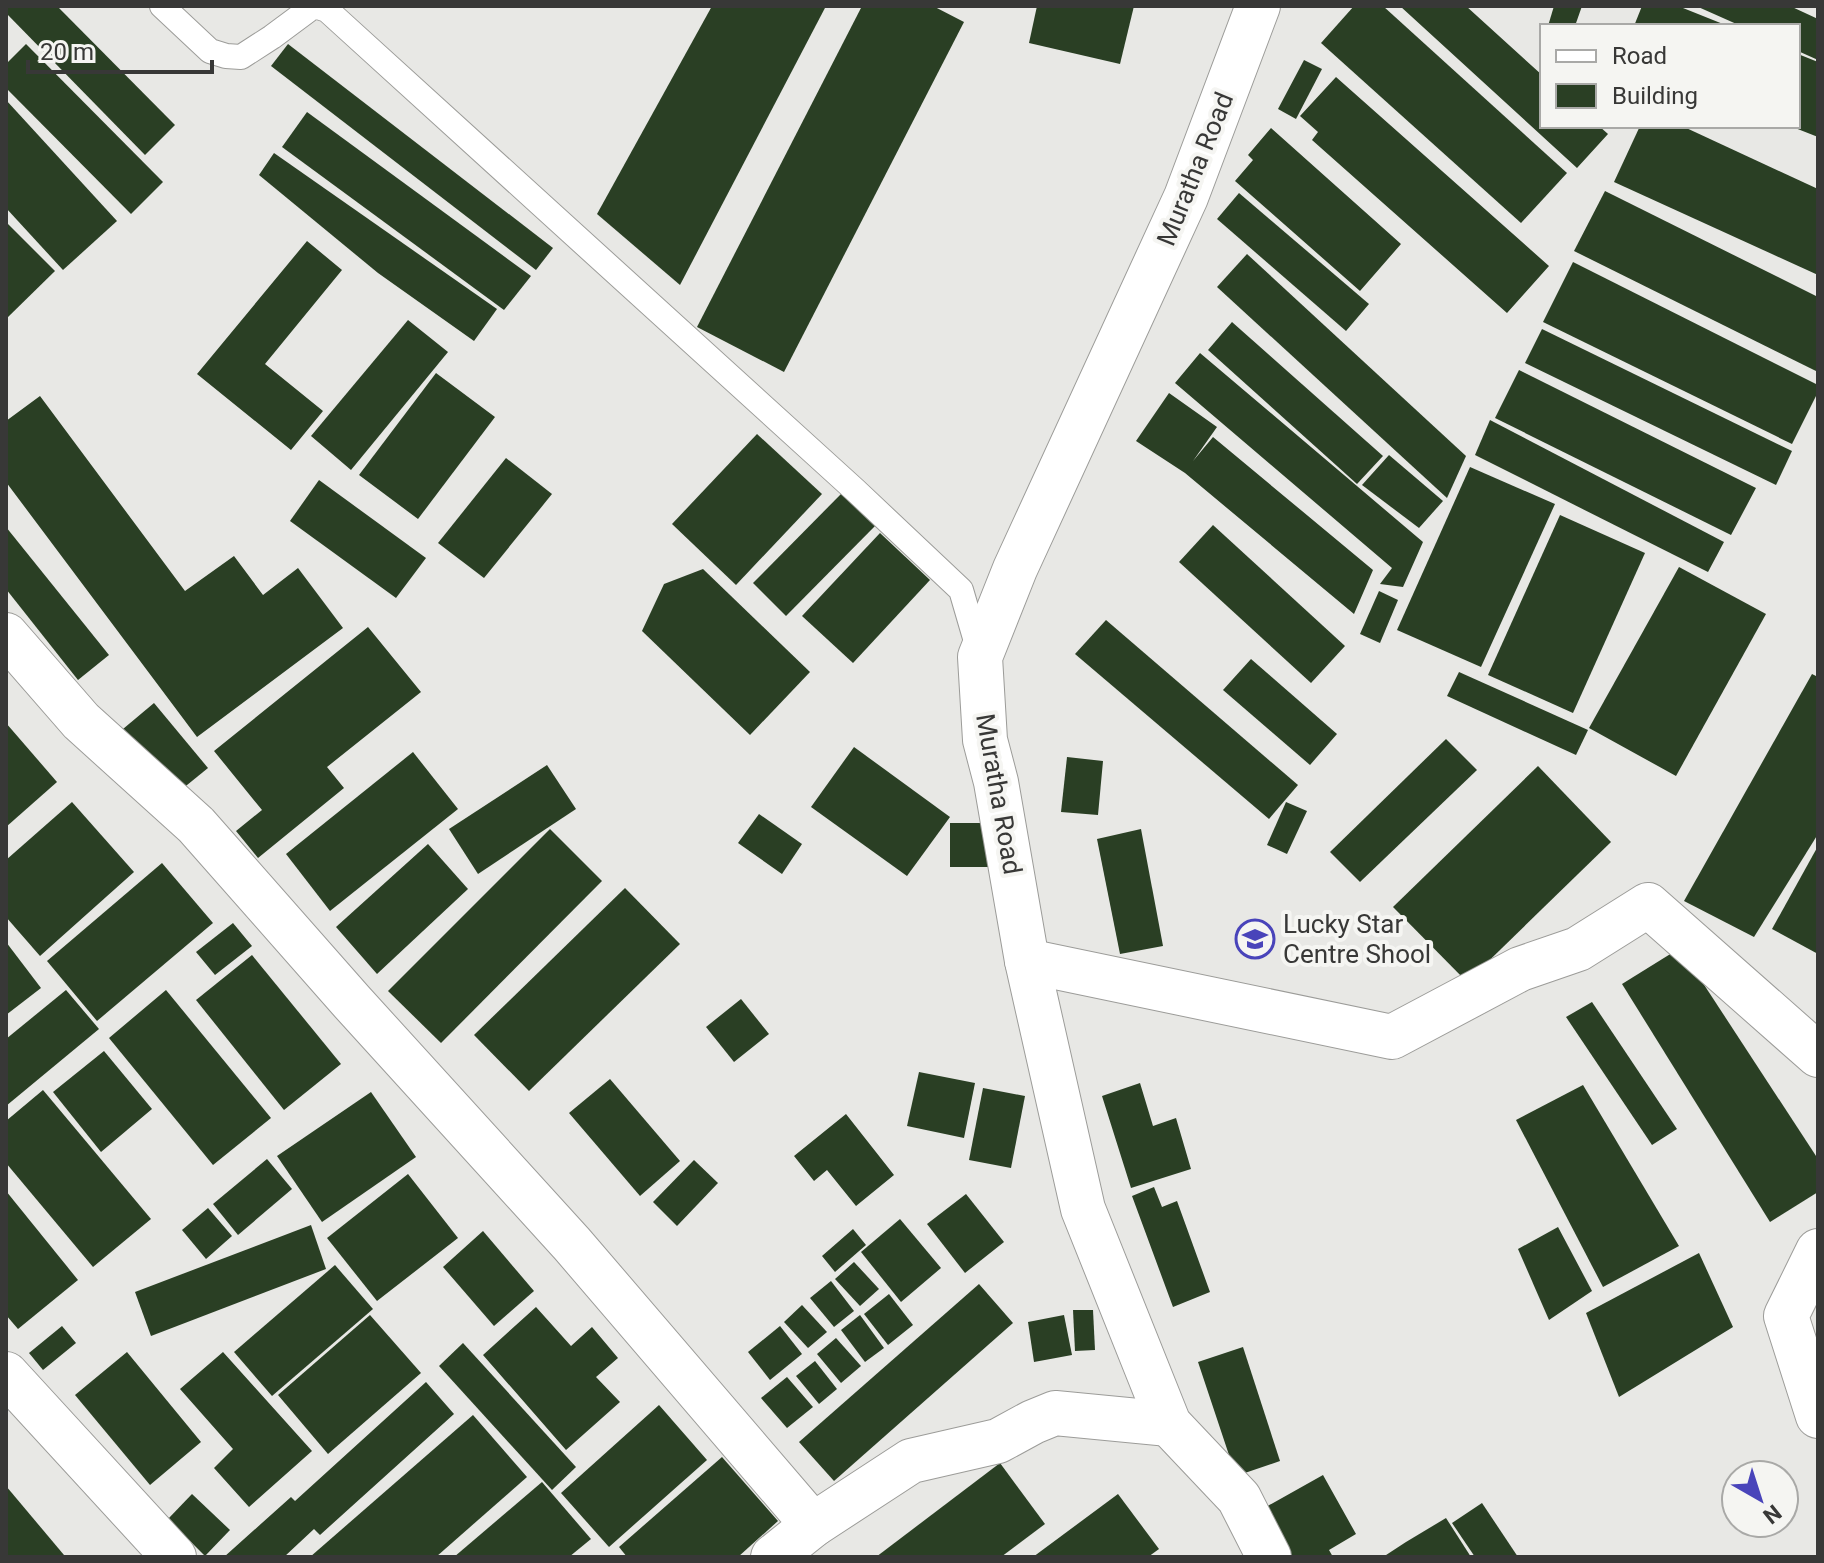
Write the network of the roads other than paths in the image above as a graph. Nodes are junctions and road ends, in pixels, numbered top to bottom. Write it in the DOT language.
graph roads {
  1 [pos="162,6"];
  2 [pos="1258,6"];
  3 [pos="6,635"];
  4 [pos="980,657"];
  5 [pos="1027,961"];
  6 [pos="1818,1055"];
  7 [pos="1818,1251"];
  8 [pos="6,1374"];
  9 [pos="1818,1416"];
  10 [pos="1169,1424"];
  11 [pos="813,1525"];
  12 [pos="174,1557"];
  13 [pos="773,1557"];
  14 [pos="1269,1557"];
  1 -- 4 [label="lane"];
  2 -- 4 [label="street, Muratha Road"];
  3 -- 11 [label="street"];
  4 -- 5 [label="street, Muratha Road"];
  5 -- 6 [label="street"];
  5 -- 10 [label="street, Muratha Road"];
  7 -- 9 [label="street"];
  8 -- 12 [label="street"];
  10 -- 11 [label="street"];
  10 -- 14 [label="street, Muratha Road"];
  11 -- 13 [label="street"];
}
